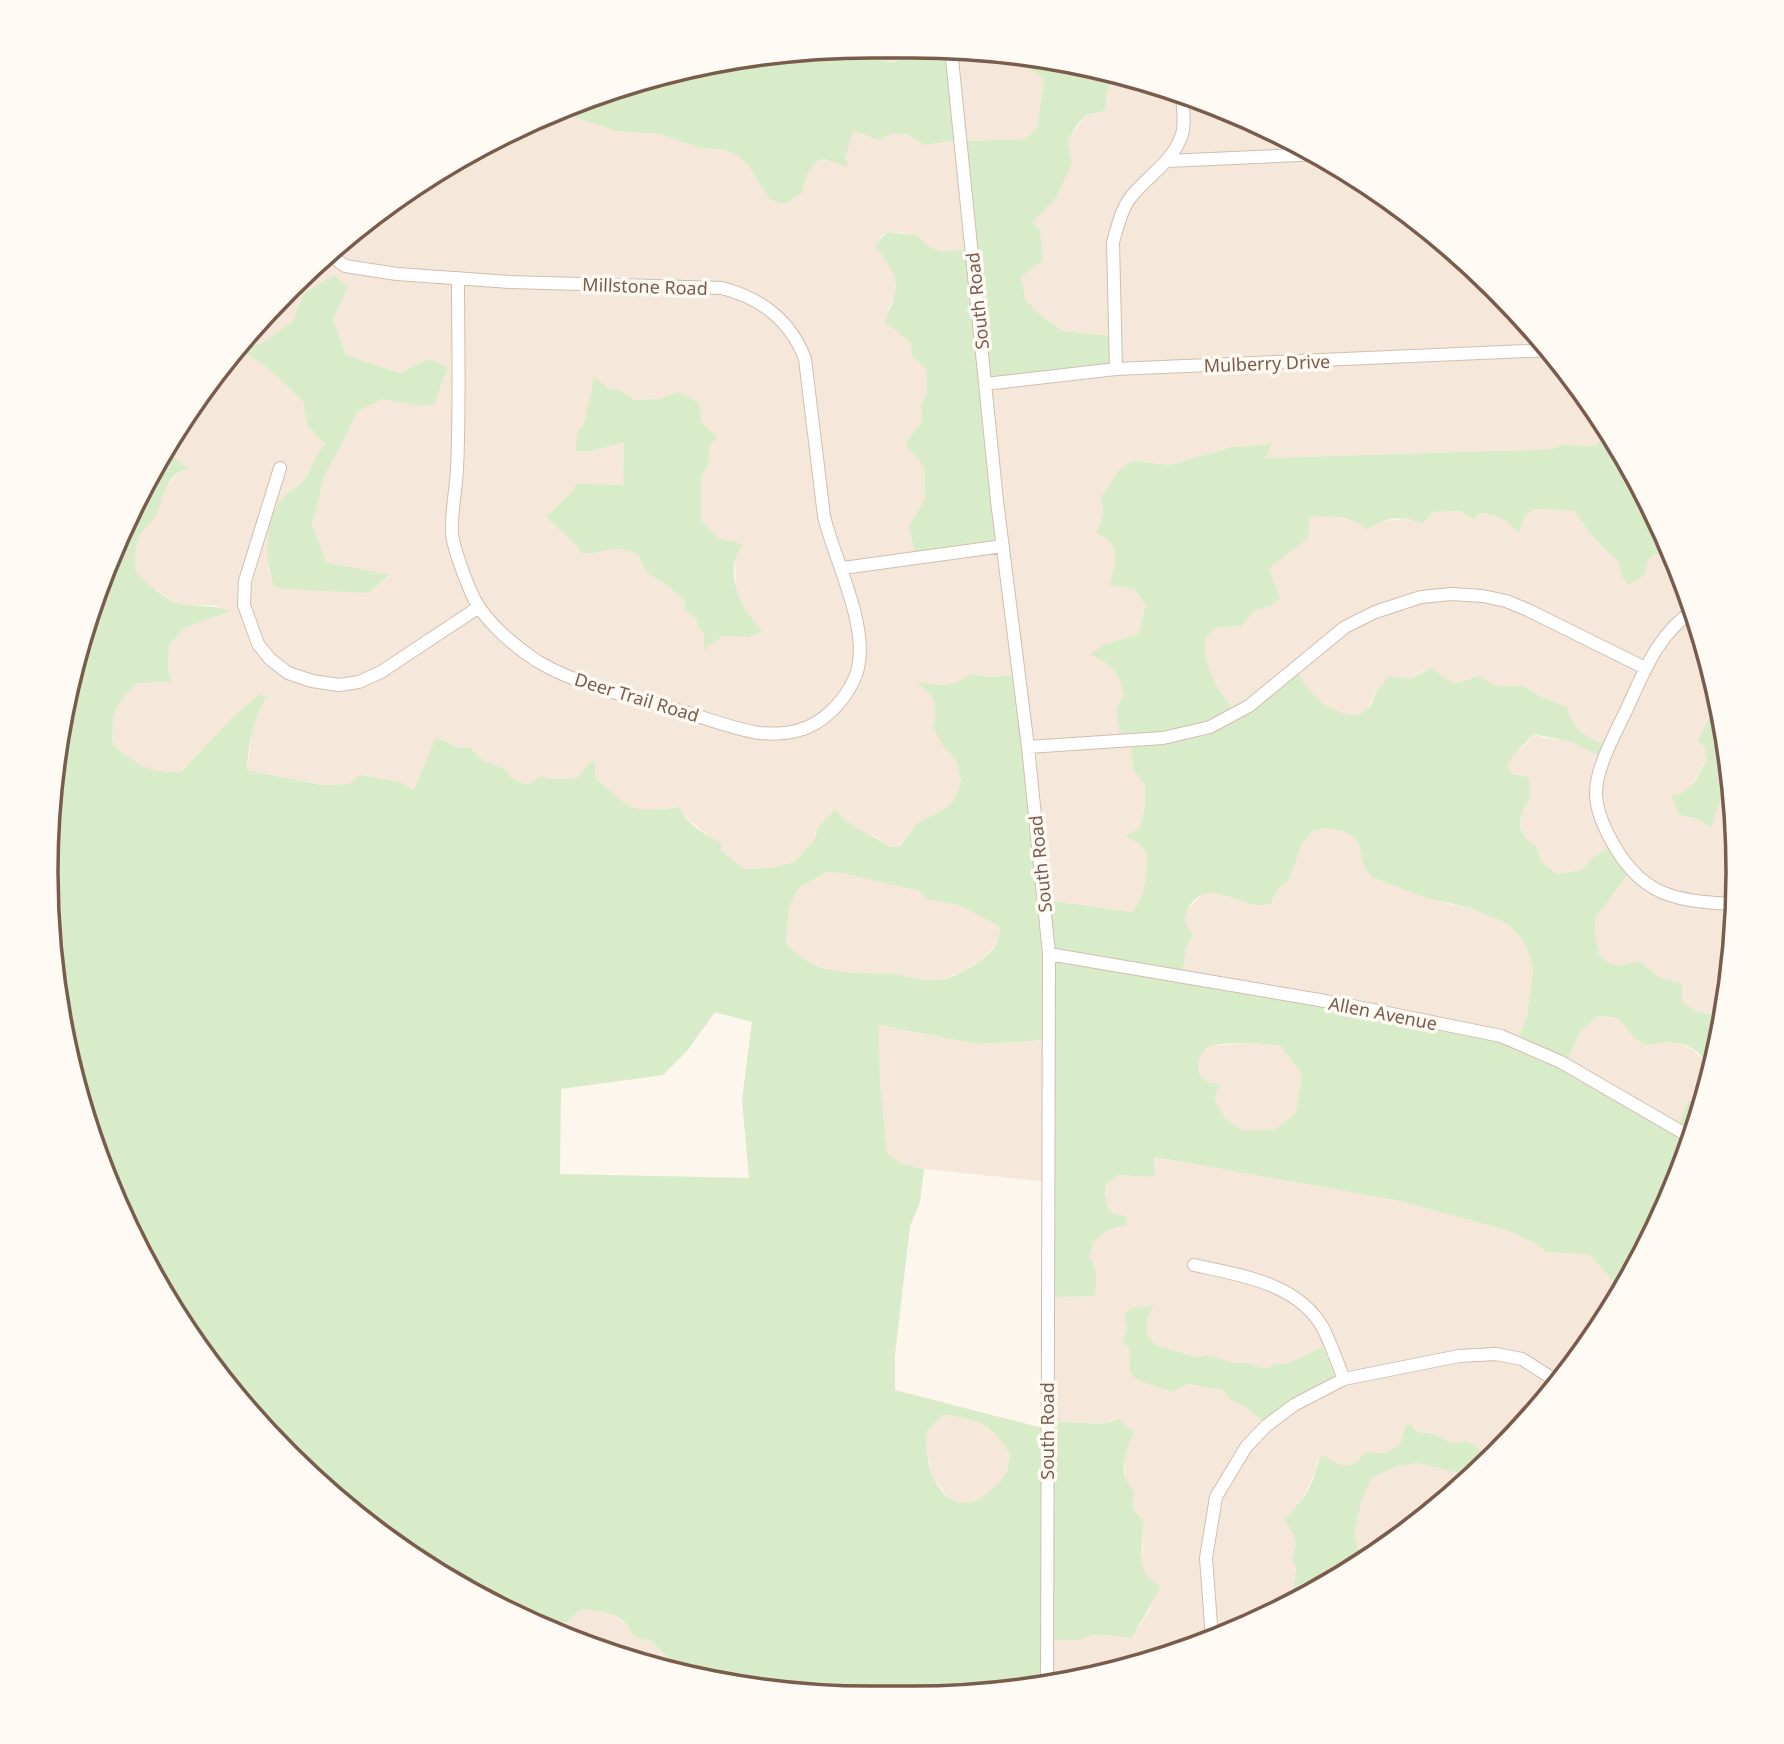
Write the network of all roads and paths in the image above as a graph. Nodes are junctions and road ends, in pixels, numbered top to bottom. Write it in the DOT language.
graph roads {
  1 [pos="952,59"];
  2 [pos="1182,104"];
  3 [pos="1297,155"];
  4 [pos="1167,161"];
  5 [pos="336,259"];
  6 [pos="458,278"];
  7 [pos="1537,351"];
  8 [pos="1116,369"];
  9 [pos="985,384"];
  10 [pos="280,468"];
  11 [pos="1003,546"];
  12 [pos="842,568"];
  13 [pos="479,607"];
  14 [pos="1685,616"];
  15 [pos="1645,668"];
  16 [pos="1028,747"];
  17 [pos="1725,904"];
  18 [pos="1049,954"];
  19 [pos="1683,1133"];
  20 [pos="1194,1265"];
  21 [pos="1550,1377"];
  22 [pos="1345,1379"];
  23 [pos="1212,1628"];
  24 [pos="1047,1675"];
  1 -- 9 [label="street, South Road"];
  2 -- 4 [label="street"];
  3 -- 4 [label="street"];
  4 -- 8 [label="street"];
  5 -- 6 [label="street, Millstone Road"];
  6 -- 12 [label="street, Millstone Road"];
  6 -- 13 [label="street, Deer Trail Road"];
  7 -- 8 [label="street, Mulberry Drive"];
  8 -- 9 [label="street, Mulberry Drive"];
  9 -- 11 [label="street, South Road"];
  10 -- 13 [label="street"];
  11 -- 12 [label="street"];
  11 -- 16 [label="street, South Road"];
  12 -- 13 [label="street, Deer Trail Road"];
  14 -- 15 [label="street"];
  15 -- 16 [label="street"];
  15 -- 17 [label="street"];
  16 -- 18 [label="street, South Road"];
  18 -- 19 [label="street, Allen Avenue"];
  18 -- 24 [label="street, South Road"];
  20 -- 22 [label="street"];
  21 -- 22 [label="street"];
  22 -- 23 [label="street"];
}
